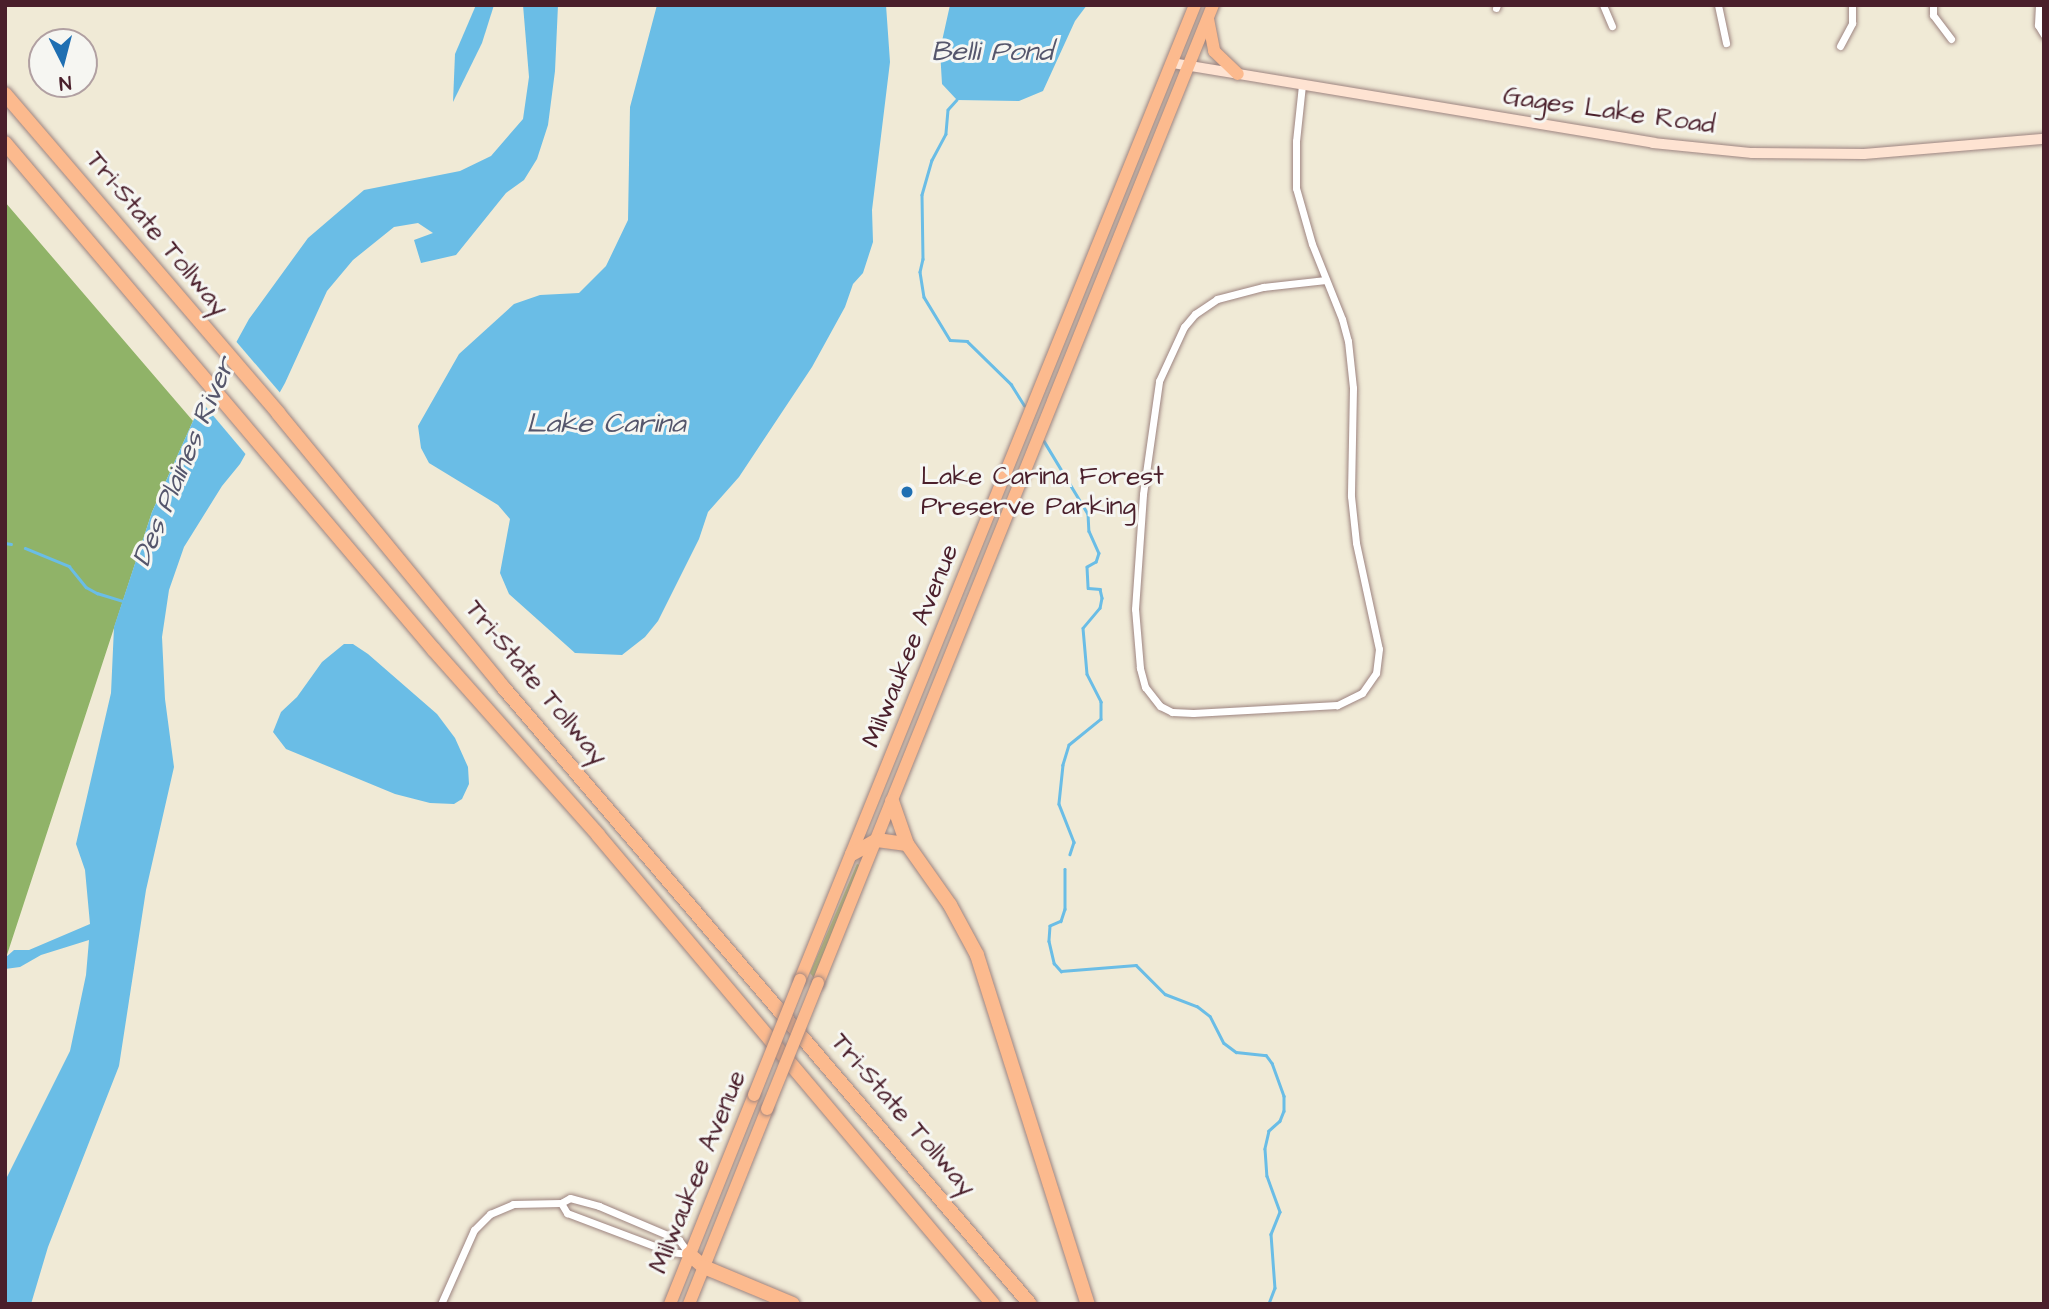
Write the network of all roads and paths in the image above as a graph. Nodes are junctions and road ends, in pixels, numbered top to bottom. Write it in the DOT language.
graph roads {
  1 [pos="1195,5"];
  2 [pos="1602,5"];
  3 [pos="1718,5"];
  4 [pos="1852,5"];
  5 [pos="1933,5"];
  6 [pos="2039,5"];
  7 [pos="1211,11"];
  8 [pos="1612,26"];
  9 [pos="2044,35"];
  10 [pos="1951,40"];
  11 [pos="1726,43"];
  12 [pos="1840,46"];
  13 [pos="1172,63"];
  14 [pos="1188,66"];
  15 [pos="1238,74"];
  16 [pos="1302,85"];
  17 [pos="5,94"];
  18 [pos="2044,138"];
  19 [pos="5,142"];
  20 [pos="1326,280"];
  21 [pos="892,801"];
  22 [pos="877,840"];
  23 [pos="907,844"];
  24 [pos="852,854"];
  25 [pos="561,1203"];
  26 [pos="690,1254"];
  27 [pos="704,1267"];
  28 [pos="441,1304"];
  29 [pos="670,1304"];
  30 [pos="689,1304"];
  31 [pos="793,1304"];
  32 [pos="993,1304"];
  33 [pos="1030,1304"];
  34 [pos="1088,1304"];
  1 -- 13 [label="main road, Milwaukee Avenue"];
  2 -- 8 [label="street"];
  3 -- 11 [label="street"];
  4 -- 12 [label="street"];
  5 -- 10 [label="street"];
  6 -- 9 [label="street"];
  7 -- 14 [label="main road, Milwaukee Avenue"];
  7 -- 15 [label="main road"];
  13 -- 14 [label="street, Gages Lake Road"];
  13 -- 24 [label="main road, Milwaukee Avenue"];
  14 -- 15 [label="street, Gages Lake Road"];
  14 -- 21 [label="main road, Milwaukee Avenue"];
  15 -- 16 [label="street, Gages Lake Road"];
  16 -- 18 [label="street, Gages Lake Road"];
  16 -- 20 [label="street"];
  17 -- 33 [label="highway, Tri-State Tollway"];
  19 -- 32 [label="highway, Tri-State Tollway"];
  20 -- 20 [label="street"];
  21 -- 22 [label="main road, Milwaukee Avenue"];
  21 -- 23 [label="highway"];
  22 -- 23 [label="highway"];
  22 -- 24 [label="highway"];
  22 -- 27 [label="main road, Milwaukee Avenue, bridge"];
  23 -- 34 [label="highway"];
  24 -- 26 [label="main road, Milwaukee Avenue, bridge"];
  25 -- 26 [label="street"];
  25 -- 26 [label="street"];
  25 -- 28 [label="street"];
  26 -- 27 [label="highway"];
  26 -- 29 [label="main road, Milwaukee Avenue"];
  27 -- 30 [label="main road, Milwaukee Avenue"];
  27 -- 31 [label="highway"];
}
